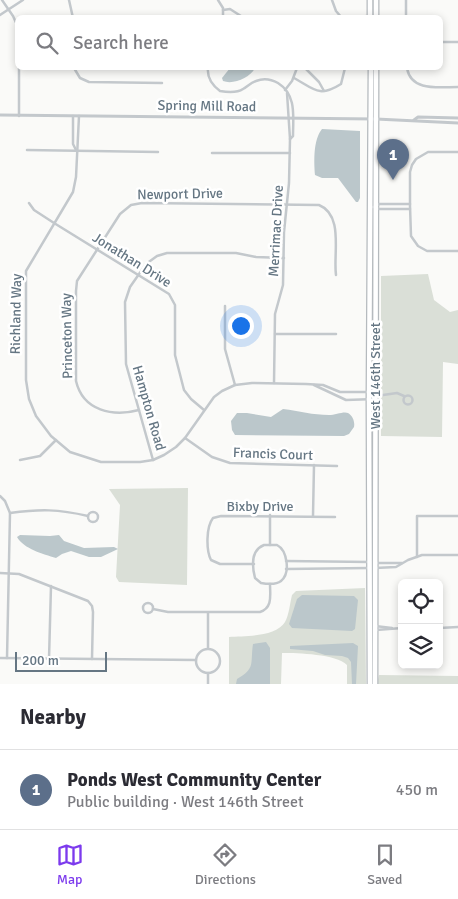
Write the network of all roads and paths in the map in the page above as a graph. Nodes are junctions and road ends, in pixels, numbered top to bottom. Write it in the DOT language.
graph roads {
  1 [pos="2,0"];
  2 [pos="23,0"];
  3 [pos="69,0"];
  4 [pos="218,0"];
  5 [pos="332,0"];
  6 [pos="370,0"];
  7 [pos="376,0"];
  8 [pos="406,0"];
  9 [pos="10,9"];
  10 [pos="223,10"];
  11 [pos="0,15"];
  12 [pos="72,15"];
  13 [pos="223,15"];
  14 [pos="239,15"];
  15 [pos="339,15"];
  16 [pos="369,15"];
  17 [pos="376,15"];
  18 [pos="406,15"];
  19 [pos="15,20"];
  20 [pos="443,42"];
  21 [pos="458,42"];
  22 [pos="20,70"];
  23 [pos="75,70"];
  24 [pos="208,70"];
  25 [pos="296,70"];
  26 [pos="307,70"];
  27 [pos="344,70"];
  28 [pos="370,70"];
  29 [pos="376,70"];
  30 [pos="407,70"];
  31 [pos="294,78"];
  32 [pos="162,83"];
  33 [pos="458,87"];
  34 [pos="286,92"];
  35 [pos="324,92"];
  36 [pos="0,115"];
  37 [pos="19,116"];
  38 [pos="73,116"];
  39 [pos="78,116"];
  40 [pos="291,118"];
  41 [pos="458,118"];
  42 [pos="373,119"];
  43 [pos="414,120"];
  44 [pos="458,123"];
  45 [pos="27,150"];
  46 [pos="76,151"];
  47 [pos="158,152"];
  48 [pos="212,152"];
  49 [pos="458,152"];
  50 [pos="290,153"];
  51 [pos="29,203"];
  52 [pos="287,204"];
  53 [pos="410,206"];
  54 [pos="373,207"];
  55 [pos="54,223"];
  56 [pos="96,249"];
  57 [pos="458,251"];
  58 [pos="284,258"];
  59 [pos="138,274"];
  60 [pos="336,275"];
  61 [pos="370,281"];
  62 [pos="376,281"];
  63 [pos="225,306"];
  64 [pos="275,334"];
  65 [pos="336,334"];
  66 [pos="274,383"];
  67 [pos="313,384"];
  68 [pos="235,385"];
  69 [pos="336,391"];
  70 [pos="335,395"];
  71 [pos="372,396"];
  72 [pos="404,396"];
  73 [pos="139,410"];
  74 [pos="204,410"];
  75 [pos="184,438"];
  76 [pos="56,440"];
  77 [pos="20,460"];
  78 [pos="153,460"];
  79 [pos="314,465"];
  80 [pos="337,466"];
  81 [pos="0,496"];
  82 [pos="10,513"];
  83 [pos="270,515"];
  84 [pos="88,516"];
  85 [pos="313,516"];
  86 [pos="458,516"];
  87 [pos="335,517"];
  88 [pos="270,545"];
  89 [pos="458,555"];
  90 [pos="417,557"];
  91 [pos="286,561"];
  92 [pos="403,563"];
  93 [pos="254,564"];
  94 [pos="372,565"];
  95 [pos="286,569"];
  96 [pos="9,572"];
  97 [pos="0,573"];
  98 [pos="270,584"];
  99 [pos="51,586"];
  100 [pos="152,610"];
  101 [pos="208,612"];
  102 [pos="458,627"];
  103 [pos="373,628"];
  104 [pos="398,628"];
  105 [pos="443,628"];
  106 [pos="208,648"];
  107 [pos="0,658"];
  108 [pos="7,658"];
  109 [pos="49,659"];
  110 [pos="92,660"];
  111 [pos="196,660"];
  112 [pos="208,673"];
  113 [pos="208,684"];
  114 [pos="370,684"];
  115 [pos="376,684"];
  1 -- 9 [label="street"];
  2 -- 9 [label="street"];
  3 -- 12 [label="street"];
  4 -- 10 [label="street"];
  5 -- 15 [label="street"];
  6 -- 16 [label="main road"];
  7 -- 17 [label="main road"];
  8 -- 18 [label="street"];
  9 -- 11 [label="street"];
  9 -- 19 [label="street"];
  10 -- 13 [label="street"];
  10 -- 14 [label="street"];
  20 -- 21 [label="street"];
  22 -- 37 [label="street"];
  23 -- 32 [label="street"];
  24 -- 34 [label="street"];
  25 -- 31 [label="street"];
  26 -- 35 [label="street"];
  27 -- 35 [label="street"];
  28 -- 42 [label="main road, West 146th Street"];
  29 -- 42 [label="main road, West 146th Street"];
  30 -- 33 [label="street"];
  31 -- 34 [label="street"];
  31 -- 35 [label="street"];
  34 -- 40 [label="street, Merrimac Drive"];
  36 -- 37 [label="street, Spring Mill Road"];
  37 -- 38 [label="street, Spring Mill Road"];
  38 -- 39 [label="street, Spring Mill Road"];
  38 -- 46 [label="street"];
  39 -- 40 [label="street, Spring Mill Road"];
  39 -- 46 [label="street, Richland Way"];
  40 -- 42 [label="street, Spring Mill Road"];
  40 -- 50 [label="street, Merrimac Drive"];
  41 -- 43 [label="street, Spring Mill Road"];
  42 -- 43 [label="street, Spring Mill Road"];
  42 -- 54 [label="main road, West 146th Street"];
  43 -- 44 [label="street, Spring Mill Road"];
  45 -- 46 [label="street"];
  46 -- 47 [label="street"];
  46 -- 55 [label="street, Richland Way"];
  48 -- 50 [label="street"];
  49 -- 53 [label="street"];
  50 -- 52 [label="street, Merrimac Drive"];
  51 -- 55 [label="street, Jonathan Drive"];
  52 -- 56 [label="street, Newport Drive"];
  52 -- 58 [label="street, Merrimac Drive"];
  52 -- 60 [label="street, Newport Drive"];
  53 -- 54 [label="street"];
  53 -- 57 [label="street"];
  54 -- 61 [label="main road, West 146th Street"];
  54 -- 62 [label="main road, West 146th Street"];
  55 -- 56 [label="street, Jonathan Drive"];
  55 -- 76 [label="street, Richland Way"];
  56 -- 59 [label="street, Jonathan Drive"];
  56 -- 73 [label="street, Princeton Way"];
  58 -- 59 [label="street, Hampton Road"];
  58 -- 64 [label="street, Merrimac Drive"];
  59 -- 73 [label="street, Hampton Road"];
  59 -- 74 [label="street, Jonathan Drive"];
  61 -- 62 [label="main road"];
  61 -- 71 [label="main road, West 146th Street"];
  62 -- 71 [label="main road, West 146th Street"];
  63 -- 68 [label="street"];
  64 -- 65 [label="street"];
  64 -- 66 [label="street, Merrimac Drive"];
  66 -- 67 [label="street"];
  66 -- 68 [label="street"];
  67 -- 69 [label="street"];
  67 -- 70 [label="street"];
  68 -- 74 [label="street"];
  69 -- 70 [label="street"];
  69 -- 71 [label="street"];
  70 -- 71 [label="street"];
  71 -- 72 [label="street"];
  71 -- 94 [label="main road, West 146th Street"];
  73 -- 78 [label="street, Hampton Road"];
  74 -- 75 [label="street"];
  75 -- 78 [label="street"];
  75 -- 79 [label="street, Francis Court"];
  76 -- 77 [label="street"];
  76 -- 78 [label="street, Richland Way"];
  79 -- 80 [label="street, Francis Court"];
  79 -- 85 [label="street"];
  81 -- 82 [label="street"];
  82 -- 84 [label="street"];
  82 -- 96 [label="street"];
  83 -- 85 [label="street, Bixby Drive"];
  83 -- 88 [label="street"];
  83 -- 93 [label="street, Bixby Drive"];
  85 -- 87 [label="street, Bixby Drive"];
  86 -- 90 [label="street"];
  88 -- 91 [label="street"];
  88 -- 93 [label="street"];
  89 -- 90 [label="street"];
  90 -- 92 [label="street"];
  91 -- 94 [label="street"];
  91 -- 95 [label="street"];
  92 -- 94 [label="street"];
  92 -- 94 [label="street"];
  93 -- 98 [label="street"];
  94 -- 95 [label="street"];
  94 -- 103 [label="main road, West 146th Street"];
  95 -- 98 [label="street"];
  96 -- 97 [label="street"];
  96 -- 99 [label="street"];
  96 -- 108 [label="street"];
  98 -- 101 [label="street"];
  99 -- 109 [label="street"];
  99 -- 110 [label="street"];
  100 -- 101 [label="street"];
  101 -- 106 [label="street"];
  102 -- 105 [label="street"];
  103 -- 104 [label="street"];
  103 -- 114 [label="main road, West 146th Street"];
  103 -- 115 [label="main road, West 146th Street"];
  106 -- 111 [label="street"];
  106 -- 112 [label="street"];
  107 -- 108 [label="street"];
  108 -- 109 [label="street"];
  109 -- 110 [label="street"];
  110 -- 111 [label="street"];
  111 -- 112 [label="street"];
  112 -- 113 [label="street"];
}
